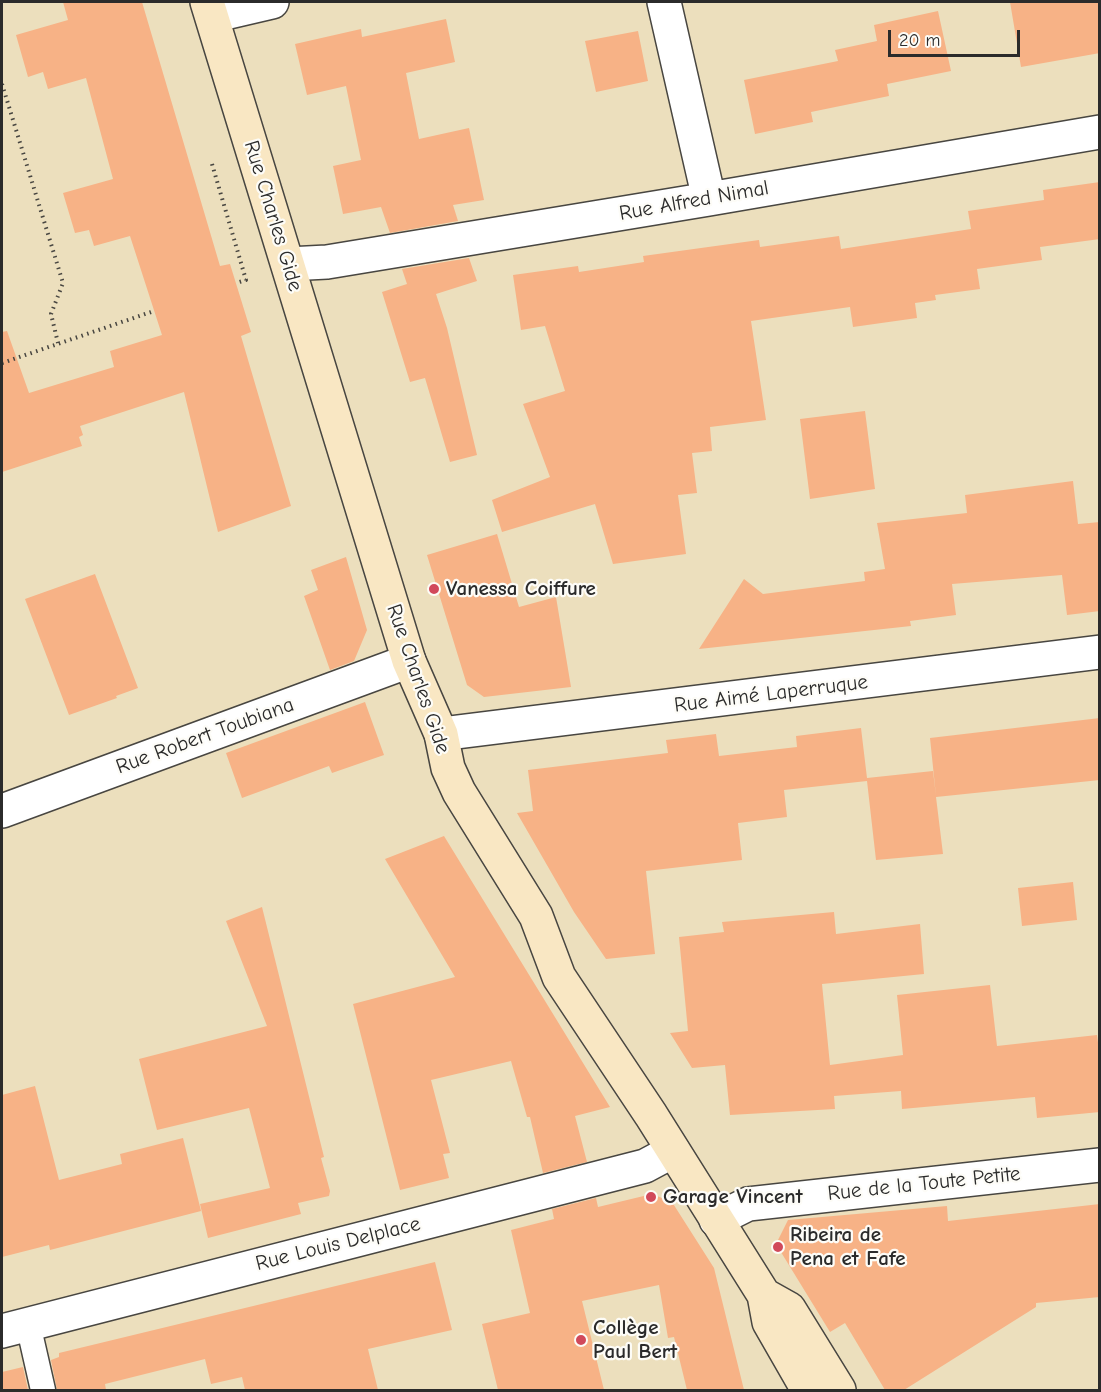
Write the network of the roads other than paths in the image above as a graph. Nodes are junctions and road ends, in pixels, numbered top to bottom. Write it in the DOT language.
graph roads {
  1 [pos="272,2"];
  2 [pos="664,2"];
  3 [pos="210,9"];
  4 [pos="1100,132"];
  5 [pos="709,199"];
  6 [pos="288,264"];
  7 [pos="1100,652"];
  8 [pos="409,661"];
  9 [pos="441,734"];
  10 [pos="2,811"];
  11 [pos="673,1151"];
  12 [pos="1100,1165"];
  13 [pos="716,1220"];
  14 [pos="764,1295"];
  15 [pos="15,1328"];
  16 [pos="43,1390"];
  17 [pos="808,1390"];
  18 [pos="839,1390"];
  1 -- 3 [label="street"];
  2 -- 5 [label="street"];
  3 -- 6 [label="street, Rue Charles Gide"];
  4 -- 5 [label="street, Rue Alfred Nimal"];
  5 -- 6 [label="street, Rue Alfred Nimal"];
  6 -- 8 [label="street, Rue Charles Gide"];
  7 -- 9 [label="street, Rue Aimé Laperruque"];
  8 -- 9 [label="street, Rue Charles Gide"];
  8 -- 10 [label="street, Rue Robert Toubiana"];
  9 -- 11 [label="street, Rue Charles Gide"];
  11 -- 13 [label="street, Rue Charles Gide"];
  11 -- 15 [label="street, Rue Louis Delplace"];
  12 -- 13 [label="street, Rue de la Toute Petite"];
  13 -- 14 [label="street, Rue Charles Gide"];
  14 -- 17 [label="street, Rue Charles Gide"];
  14 -- 18 [label="street, Rue Charles Gide"];
  15 -- 16 [label="lane"];
}
